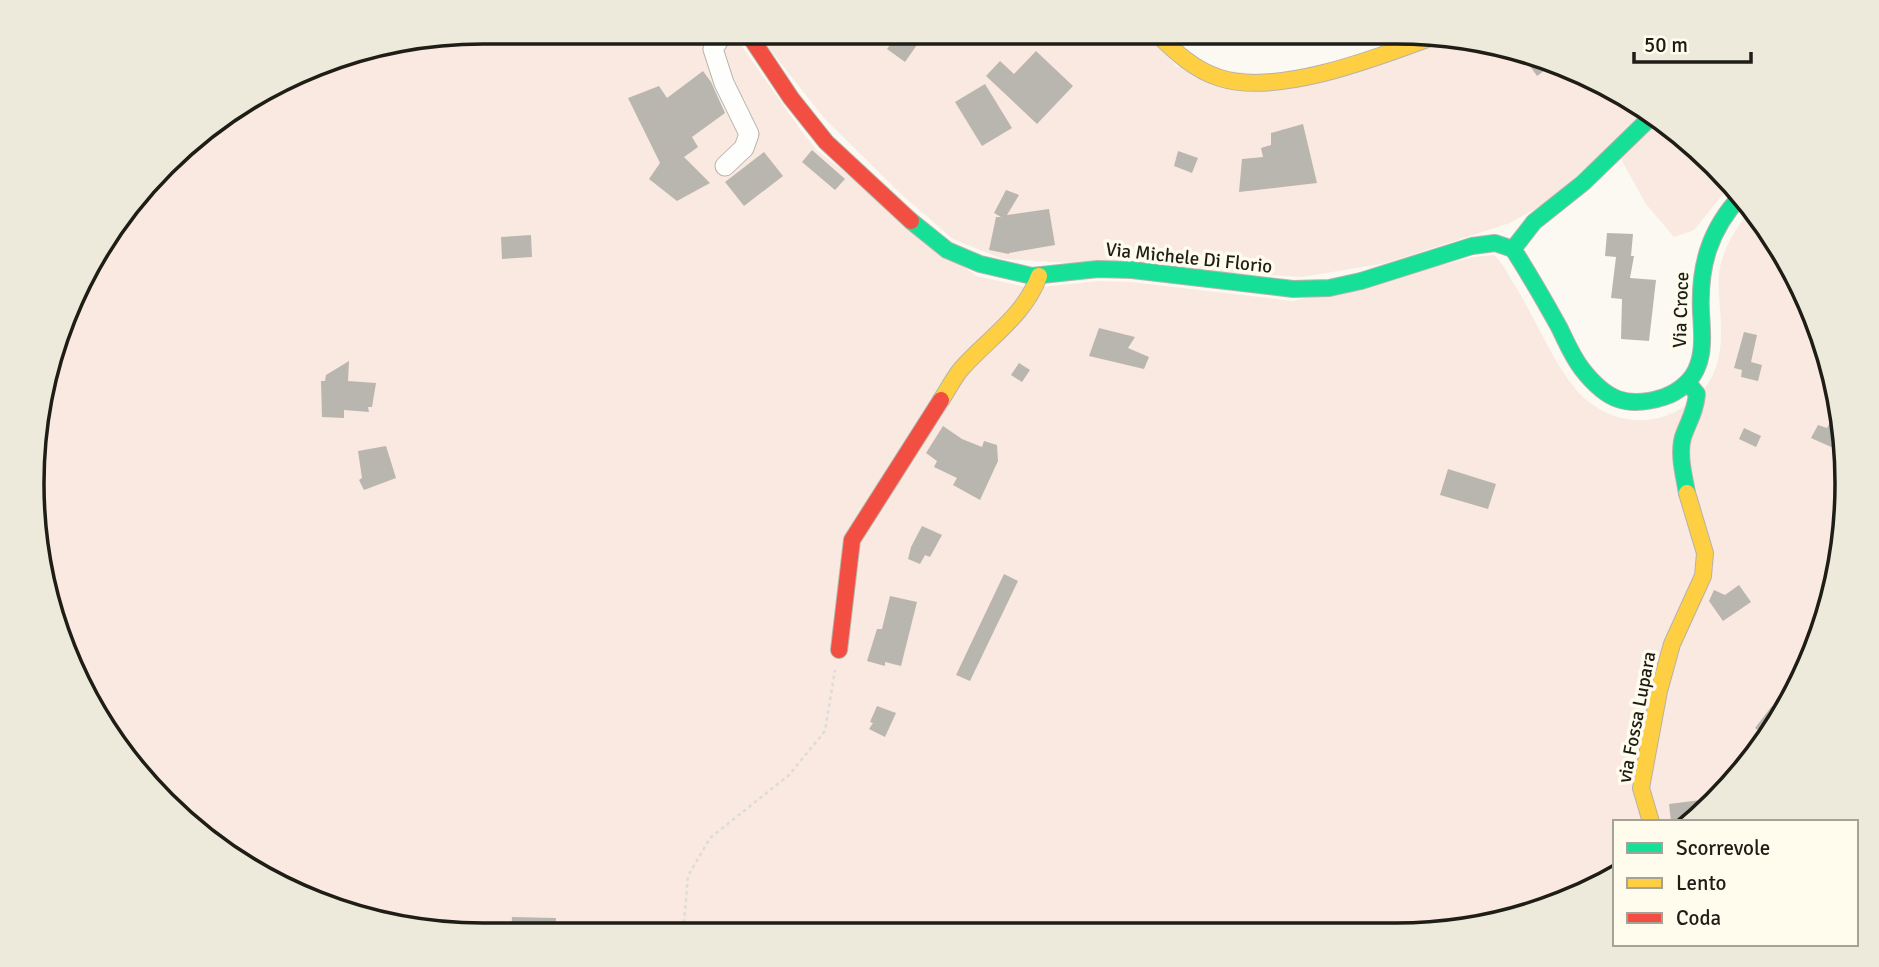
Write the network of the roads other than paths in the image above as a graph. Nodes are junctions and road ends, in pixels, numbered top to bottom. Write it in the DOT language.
graph roads {
  1 [pos="716,44"];
  2 [pos="755,44"];
  3 [pos="1169,44"];
  4 [pos="1408,44"];
  5 [pos="1646,123"];
  6 [pos="725,166"];
  7 [pos="1734,203"];
  8 [pos="1513,249"];
  9 [pos="1039,276"];
  10 [pos="1688,383"];
  11 [pos="839,650"];
  12 [pos="1650,820"];
  1 -- 6 [label="street"];
  2 -- 9 [label="street, Via Michele Di Florio"];
  3 -- 4 [label="street"];
  5 -- 8 [label="street"];
  7 -- 10 [label="street, Via Croce"];
  8 -- 9 [label="street, Via Michele Di Florio"];
  8 -- 10 [label="street"];
  9 -- 11 [label="street"];
  10 -- 12 [label="street, via Fossa Lupara"];
}
